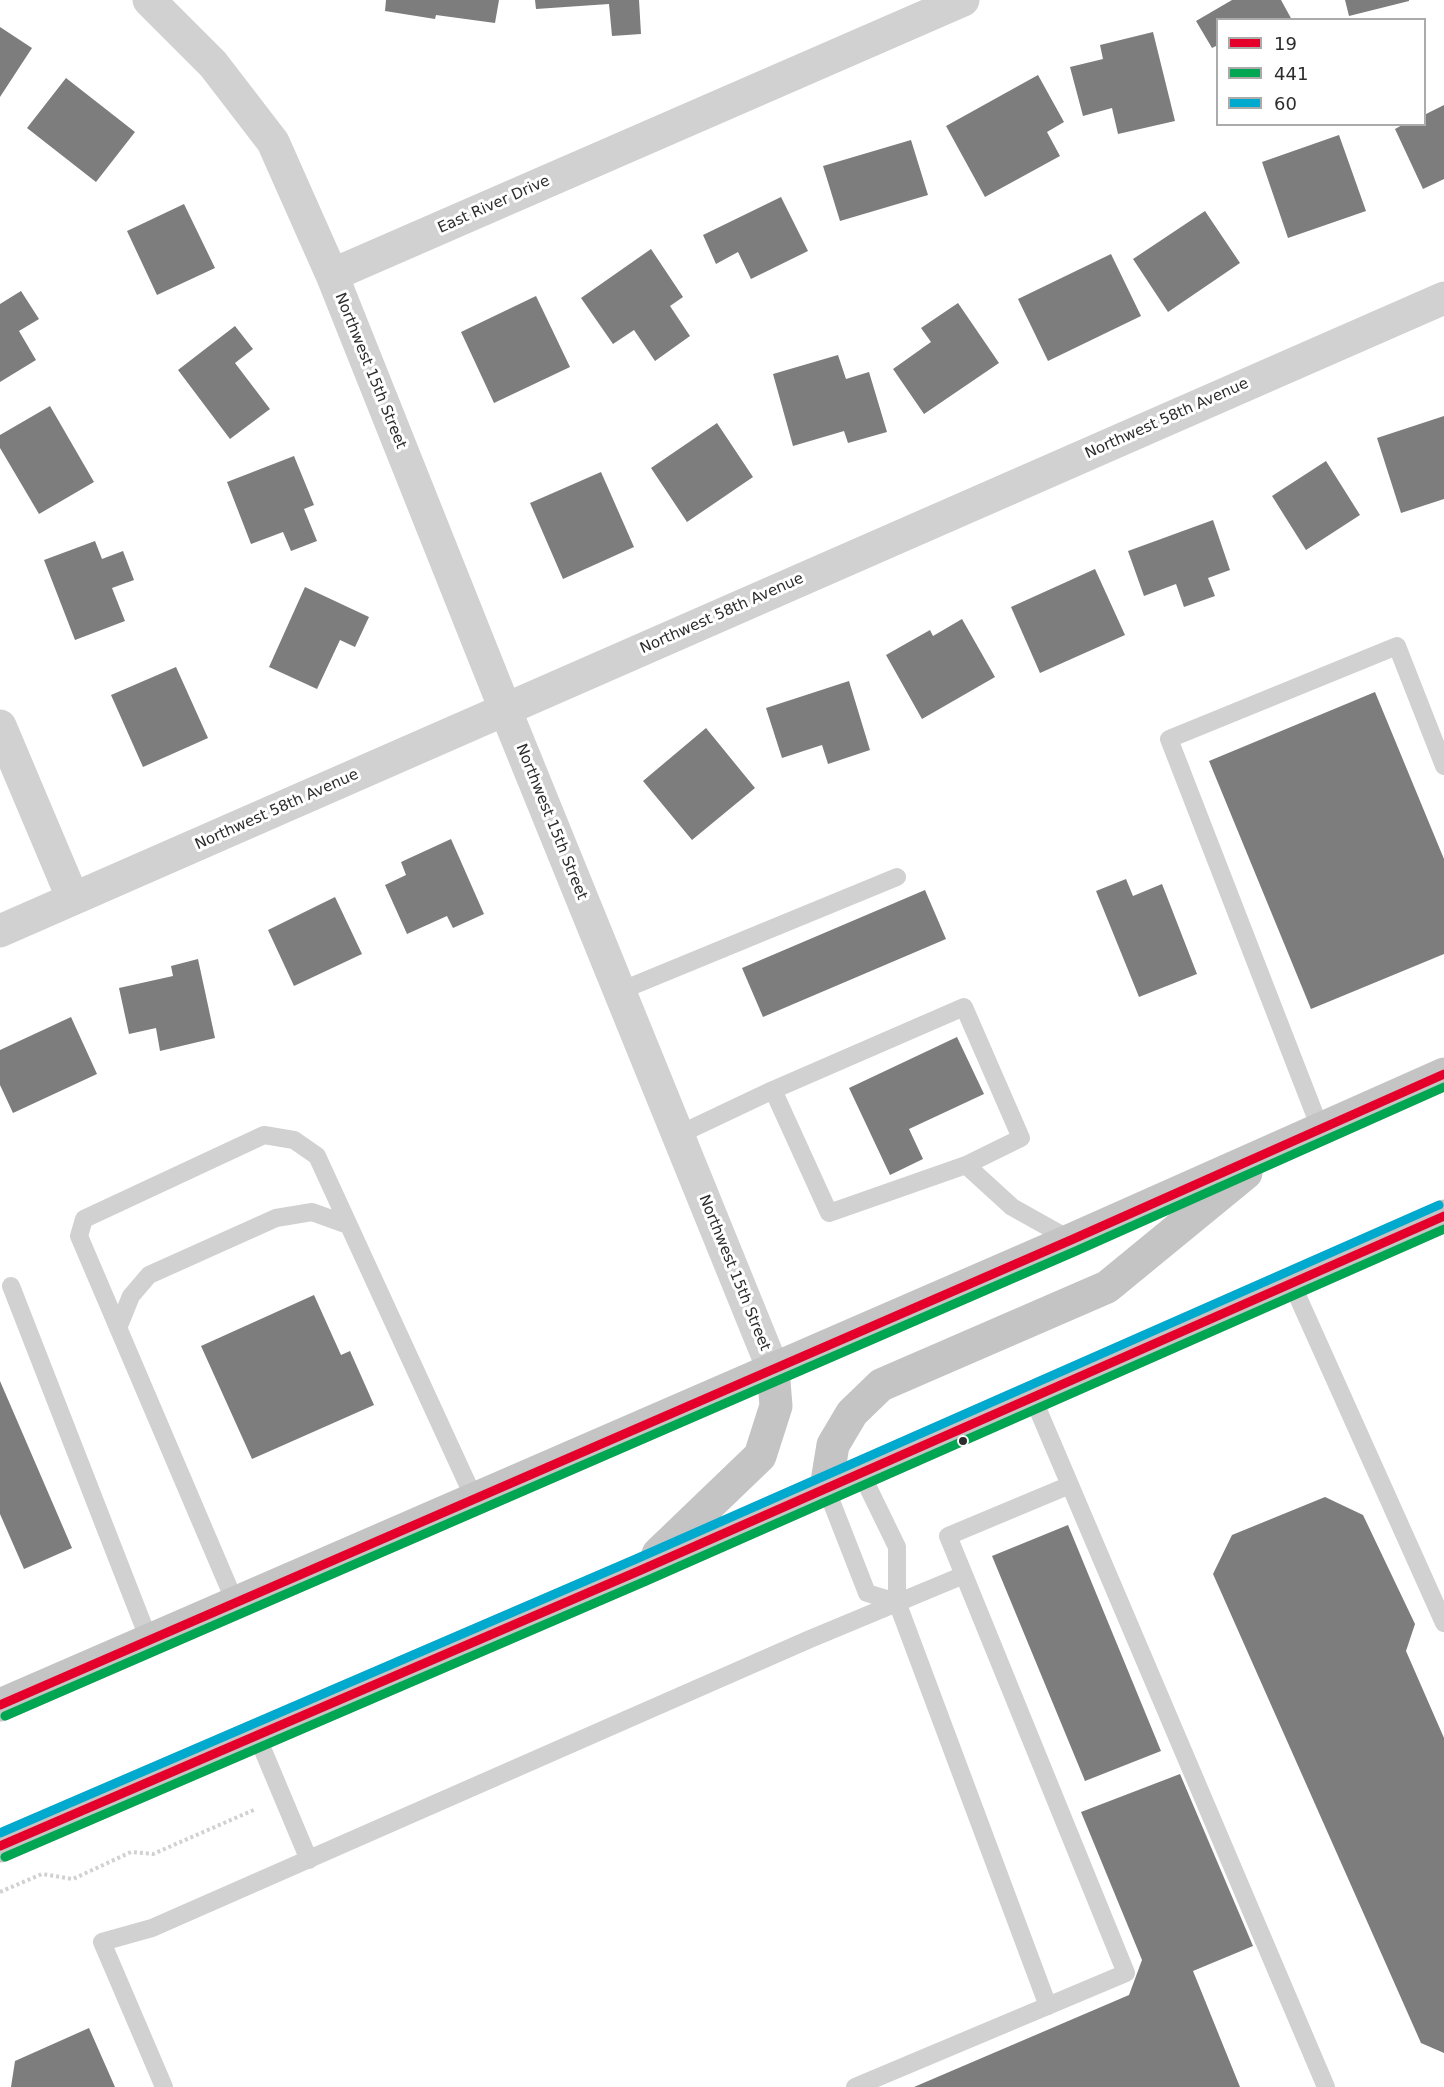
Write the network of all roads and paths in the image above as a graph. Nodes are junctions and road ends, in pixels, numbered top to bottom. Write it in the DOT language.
graph roads {
  1 [pos="149,0"];
  2 [pos="963,0"];
  3 [pos="332,275"];
  4 [pos="1444,298"];
  5 [pos="505,709"];
  6 [pos="0,726"];
  7 [pos="1444,766"];
  8 [pos="897,877"];
  9 [pos="74,899"];
  10 [pos="0,931"];
  11 [pos="620,991"];
  12 [pos="1444,1074"];
  13 [pos="773,1090"];
  14 [pos="1320,1128"];
  15 [pos="678,1135"];
  16 [pos="1280,1145"];
  17 [pos="966,1165"];
  18 [pos="1444,1216"];
  19 [pos="348,1225"];
  20 [pos="1071,1240"];
  21 [pos="1292,1284"];
  22 [pos="11,1286"];
  23 [pos="118,1328"];
  24 [pos="773,1369"];
  25 [pos="1033,1398"];
  26 [pos="861,1473"];
  27 [pos="1070,1485"];
  28 [pos="826,1488"];
  29 [pos="474,1498"];
  30 [pos="641,1570"];
  31 [pos="964,1575"];
  32 [pos="235,1602"];
  33 [pos="897,1602"];
  34 [pos="1444,1623"];
  35 [pos="149,1640"];
  36 [pos="0,1705"];
  37 [pos="257,1736"];
  38 [pos="282,1798"];
  39 [pos="0,1846"];
  40 [pos="309,1860"];
  41 [pos="0,1893"];
  42 [pos="1048,2006"];
  43 [pos="164,2087"];
  44 [pos="855,2087"];
  45 [pos="1326,2087"];
  1 -- 3 [label="street"];
  2 -- 3 [label="street, East River Drive"];
  3 -- 5 [label="street, Northwest 15th Street"];
  4 -- 5 [label="street, Northwest 58th Avenue"];
  5 -- 9 [label="street, Northwest 58th Avenue"];
  5 -- 11 [label="street, Northwest 15th Street"];
  6 -- 9 [label="street"];
  7 -- 14 [label="lane"];
  8 -- 11 [label="lane"];
  9 -- 10 [label="street, Northwest 58th Avenue"];
  11 -- 15 [label="street, Northwest 15th Street"];
  12 -- 14 [label="main road"];
  13 -- 15 [label="lane"];
  13 -- 17 [label="lane"];
  13 -- 17 [label="lane"];
  14 -- 16 [label="main road"];
  15 -- 24 [label="street, Northwest 15th Street"];
  16 -- 20 [label="main road"];
  16 -- 28 [label="main road"];
  17 -- 20 [label="lane"];
  18 -- 21 [label="main road"];
  19 -- 23 [label="lane"];
  19 -- 23 [label="lane"];
  19 -- 29 [label="lane"];
  20 -- 24 [label="main road"];
  21 -- 25 [label="main road"];
  21 -- 34 [label="lane"];
  22 -- 35 [label="lane"];
  23 -- 32 [label="lane"];
  24 -- 29 [label="main road"];
  24 -- 30 [label="main road"];
  25 -- 26 [label="main road"];
  25 -- 27 [label="lane"];
  26 -- 28 [label="main road"];
  26 -- 33 [label="lane"];
  27 -- 31 [label="lane"];
  27 -- 45 [label="lane"];
  28 -- 30 [label="main road"];
  28 -- 33 [label="lane"];
  29 -- 32 [label="main road"];
  30 -- 37 [label="main road"];
  31 -- 33 [label="lane"];
  31 -- 42 [label="lane"];
  32 -- 35 [label="main road"];
  33 -- 40 [label="lane"];
  33 -- 42 [label="lane"];
  35 -- 36 [label="main road"];
  37 -- 38 [label="lane"];
  37 -- 39 [label="main road"];
  38 -- 40 [label="lane"];
  38 -- 41 [label="path"];
  40 -- 43 [label="lane"];
  42 -- 44 [label="lane"];
}
